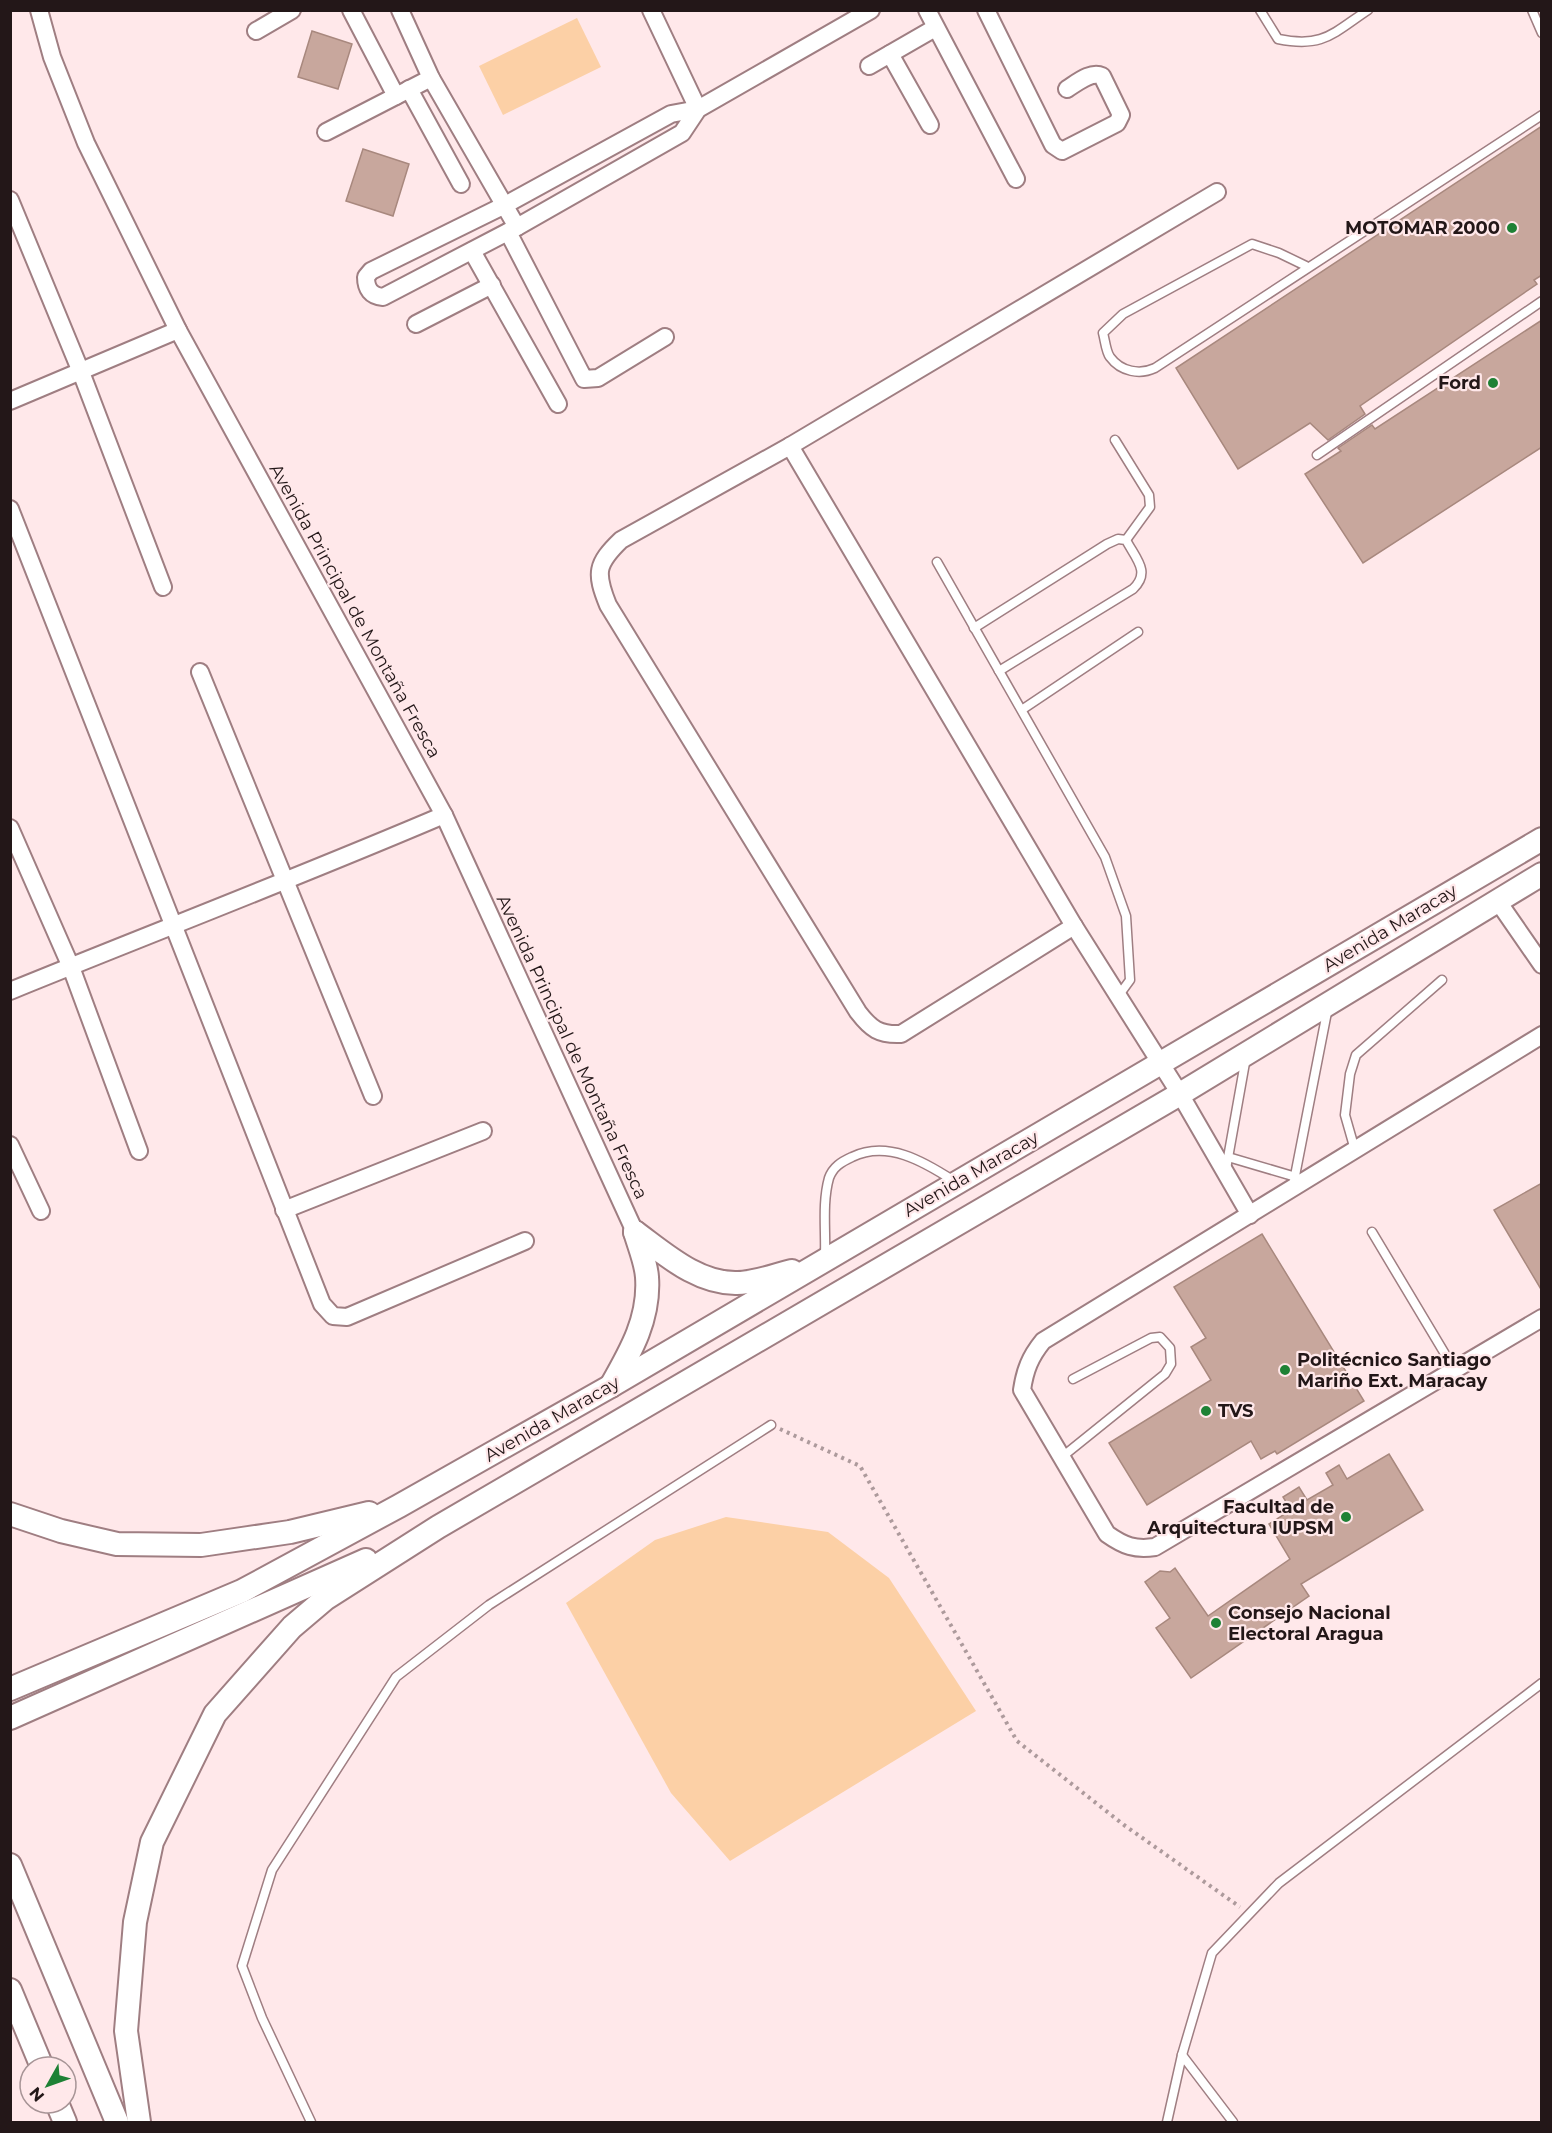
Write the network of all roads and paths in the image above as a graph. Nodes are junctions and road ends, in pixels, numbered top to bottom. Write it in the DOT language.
graph roads {
  1 [pos="39,10"];
  2 [pos="292,10"];
  3 [pos="351,10"];
  4 [pos="400,10"];
  5 [pos="651,10"];
  6 [pos="871,10"];
  7 [pos="927,10"];
  8 [pos="986,10"];
  9 [pos="1260,10"];
  10 [pos="1368,10"];
  11 [pos="1532,10"];
  12 [pos="935,28"];
  13 [pos="256,31"];
  14 [pos="1542,33"];
  15 [pos="890,54"];
  16 [pos="869,66"];
  17 [pos="431,78"];
  18 [pos="1067,89"];
  19 [pos="402,92"];
  20 [pos="698,109"];
  21 [pos="1542,116"];
  22 [pos="930,125"];
  23 [pos="326,132"];
  24 [pos="1016,179"];
  25 [pos="461,184"];
  26 [pos="1217,192"];
  27 [pos="10,200"];
  28 [pos="505,205"];
  29 [pos="512,229"];
  30 [pos="472,250"];
  31 [pos="1306,266"];
  32 [pos="492,285"];
  33 [pos="1542,301"];
  34 [pos="416,324"];
  35 [pos="178,330"];
  36 [pos="665,337"];
  37 [pos="81,372"];
  38 [pos="10,402"];
  39 [pos="558,404"];
  40 [pos="1115,440"];
  41 [pos="790,446"];
  42 [pos="1317,455"];
  43 [pos="10,509"];
  44 [pos="1126,540"];
  45 [pos="938,562"];
  46 [pos="163,587"];
  47 [pos="974,628"];
  48 [pos="1138,632"];
  49 [pos="999,671"];
  50 [pos="200,672"];
  51 [pos="1023,709"];
  52 [pos="444,815"];
  53 [pos="10,828"];
  54 [pos="1542,839"];
  55 [pos="1542,874"];
  56 [pos="285,882"];
  57 [pos="1497,900"];
  58 [pos="174,924"];
  59 [pos="1074,926"];
  60 [pos="1542,965"];
  61 [pos="71,966"];
  62 [pos="1442,980"];
  63 [pos="10,991"];
  64 [pos="1119,994"];
  65 [pos="1329,1002"];
  66 [pos="1542,1035"];
  67 [pos="1246,1053"];
  68 [pos="1160,1065"];
  69 [pos="1180,1094"];
  70 [pos="373,1096"];
  71 [pos="483,1131"];
  72 [pos="10,1145"];
  73 [pos="139,1150"];
  74 [pos="1356,1150"];
  75 [pos="1226,1165"];
  76 [pos="16,1173"];
  77 [pos="957,1183"];
  78 [pos="1294,1183"];
  79 [pos="284,1210"];
  80 [pos="41,1211"];
  81 [pos="1250,1215"];
  82 [pos="635,1232"];
  83 [pos="1372,1232"];
  84 [pos="525,1241"];
  85 [pos="818,1263"];
  86 [pos="1542,1318"];
  87 [pos="1454,1370"];
  88 [pos="1073,1379"];
  89 [pos="611,1386"];
  90 [pos="771,1425"];
  91 [pos="1062,1457"];
  92 [pos="399,1506"];
  93 [pos="10,1514"];
  94 [pos="438,1527"];
  95 [pos="1542,1683"];
  96 [pos="10,1689"];
  97 [pos="10,1718"];
  98 [pos="10,1865"];
  99 [pos="1249,1914"];
  100 [pos="10,1990"];
  101 [pos="37,2055"];
  102 [pos="1182,2055"];
  103 [pos="117,2122"];
  104 [pos="139,2122"];
  105 [pos="311,2122"];
  106 [pos="1167,2122"];
  107 [pos="1233,2122"];
  1 -- 35 [label="street, Avenida Principal de Montaña Fresca"];
  2 -- 13 [label="street"];
  3 -- 19 [label="street"];
  4 -- 17 [label="street"];
  5 -- 20 [label="street"];
  6 -- 20 [label="street"];
  7 -- 12 [label="street"];
  8 -- 18 [label="street"];
  9 -- 10 [label="lane"];
  11 -- 14 [label="lane"];
  12 -- 15 [label="street"];
  12 -- 24 [label="street"];
  15 -- 16 [label="street"];
  15 -- 22 [label="street"];
  17 -- 19 [label="street"];
  17 -- 28 [label="street"];
  19 -- 23 [label="street"];
  19 -- 25 [label="street"];
  20 -- 28 [label="street"];
  20 -- 29 [label="street"];
  21 -- 31 [label="lane"];
  26 -- 41 [label="street"];
  27 -- 37 [label="street"];
  28 -- 29 [label="street"];
  28 -- 30 [label="street"];
  29 -- 30 [label="street"];
  29 -- 36 [label="street"];
  30 -- 32 [label="street"];
  31 -- 31 [label="lane"];
  32 -- 34 [label="street"];
  32 -- 39 [label="street"];
  33 -- 42 [label="lane"];
  35 -- 37 [label="street"];
  35 -- 52 [label="street, Avenida Principal de Montaña Fresca"];
  37 -- 38 [label="street"];
  37 -- 46 [label="street"];
  40 -- 44 [label="lane"];
  41 -- 59 [label="street"];
  41 -- 59 [label="street"];
  43 -- 58 [label="street"];
  44 -- 47 [label="lane"];
  44 -- 49 [label="lane"];
  45 -- 47 [label="lane"];
  47 -- 49 [label="lane"];
  48 -- 51 [label="lane"];
  49 -- 51 [label="lane"];
  50 -- 56 [label="street"];
  51 -- 64 [label="lane"];
  52 -- 56 [label="street"];
  52 -- 82 [label="street, Avenida Principal de Montaña Fresca"];
  53 -- 61 [label="street"];
  54 -- 68 [label="street, Avenida Maracay"];
  55 -- 57 [label="street, Avenida Maracay"];
  56 -- 58 [label="street"];
  56 -- 70 [label="street"];
  57 -- 60 [label="street"];
  57 -- 65 [label="street, Avenida Maracay"];
  58 -- 61 [label="street"];
  58 -- 79 [label="street"];
  59 -- 64 [label="street"];
  61 -- 63 [label="street"];
  61 -- 73 [label="street"];
  62 -- 74 [label="lane"];
  64 -- 68 [label="street"];
  65 -- 67 [label="street, Avenida Maracay"];
  65 -- 78 [label="lane"];
  66 -- 74 [label="street"];
  67 -- 69 [label="street, Avenida Maracay"];
  67 -- 75 [label="lane"];
  68 -- 69 [label="street"];
  68 -- 77 [label="street, Avenida Maracay"];
  69 -- 75 [label="street"];
  69 -- 94 [label="street, Avenida Maracay"];
  71 -- 79 [label="street"];
  72 -- 76 [label="street"];
  74 -- 78 [label="street"];
  75 -- 78 [label="lane"];
  75 -- 81 [label="street"];
  76 -- 80 [label="street"];
  77 -- 85 [label="street, Avenida Maracay"];
  77 -- 85 [label="lane"];
  78 -- 81 [label="street"];
  79 -- 84 [label="street"];
  81 -- 91 [label="street"];
  82 -- 85 [label="street"];
  82 -- 89 [label="street"];
  83 -- 87 [label="lane"];
  85 -- 89 [label="street, Avenida Maracay"];
  86 -- 87 [label="street"];
  87 -- 91 [label="street"];
  88 -- 91 [label="lane"];
  89 -- 92 [label="street, Avenida Maracay"];
  90 -- 99 [label="path"];
  90 -- 105 [label="lane"];
  92 -- 93 [label="street"];
  92 -- 96 [label="street, Avenida Maracay"];
  94 -- 97 [label="street"];
  94 -- 104 [label="street"];
  95 -- 99 [label="lane"];
  98 -- 103 [label="street"];
  99 -- 102 [label="lane"];
  100 -- 101 [label="street"];
  102 -- 106 [label="lane"];
  102 -- 107 [label="lane"];
}
